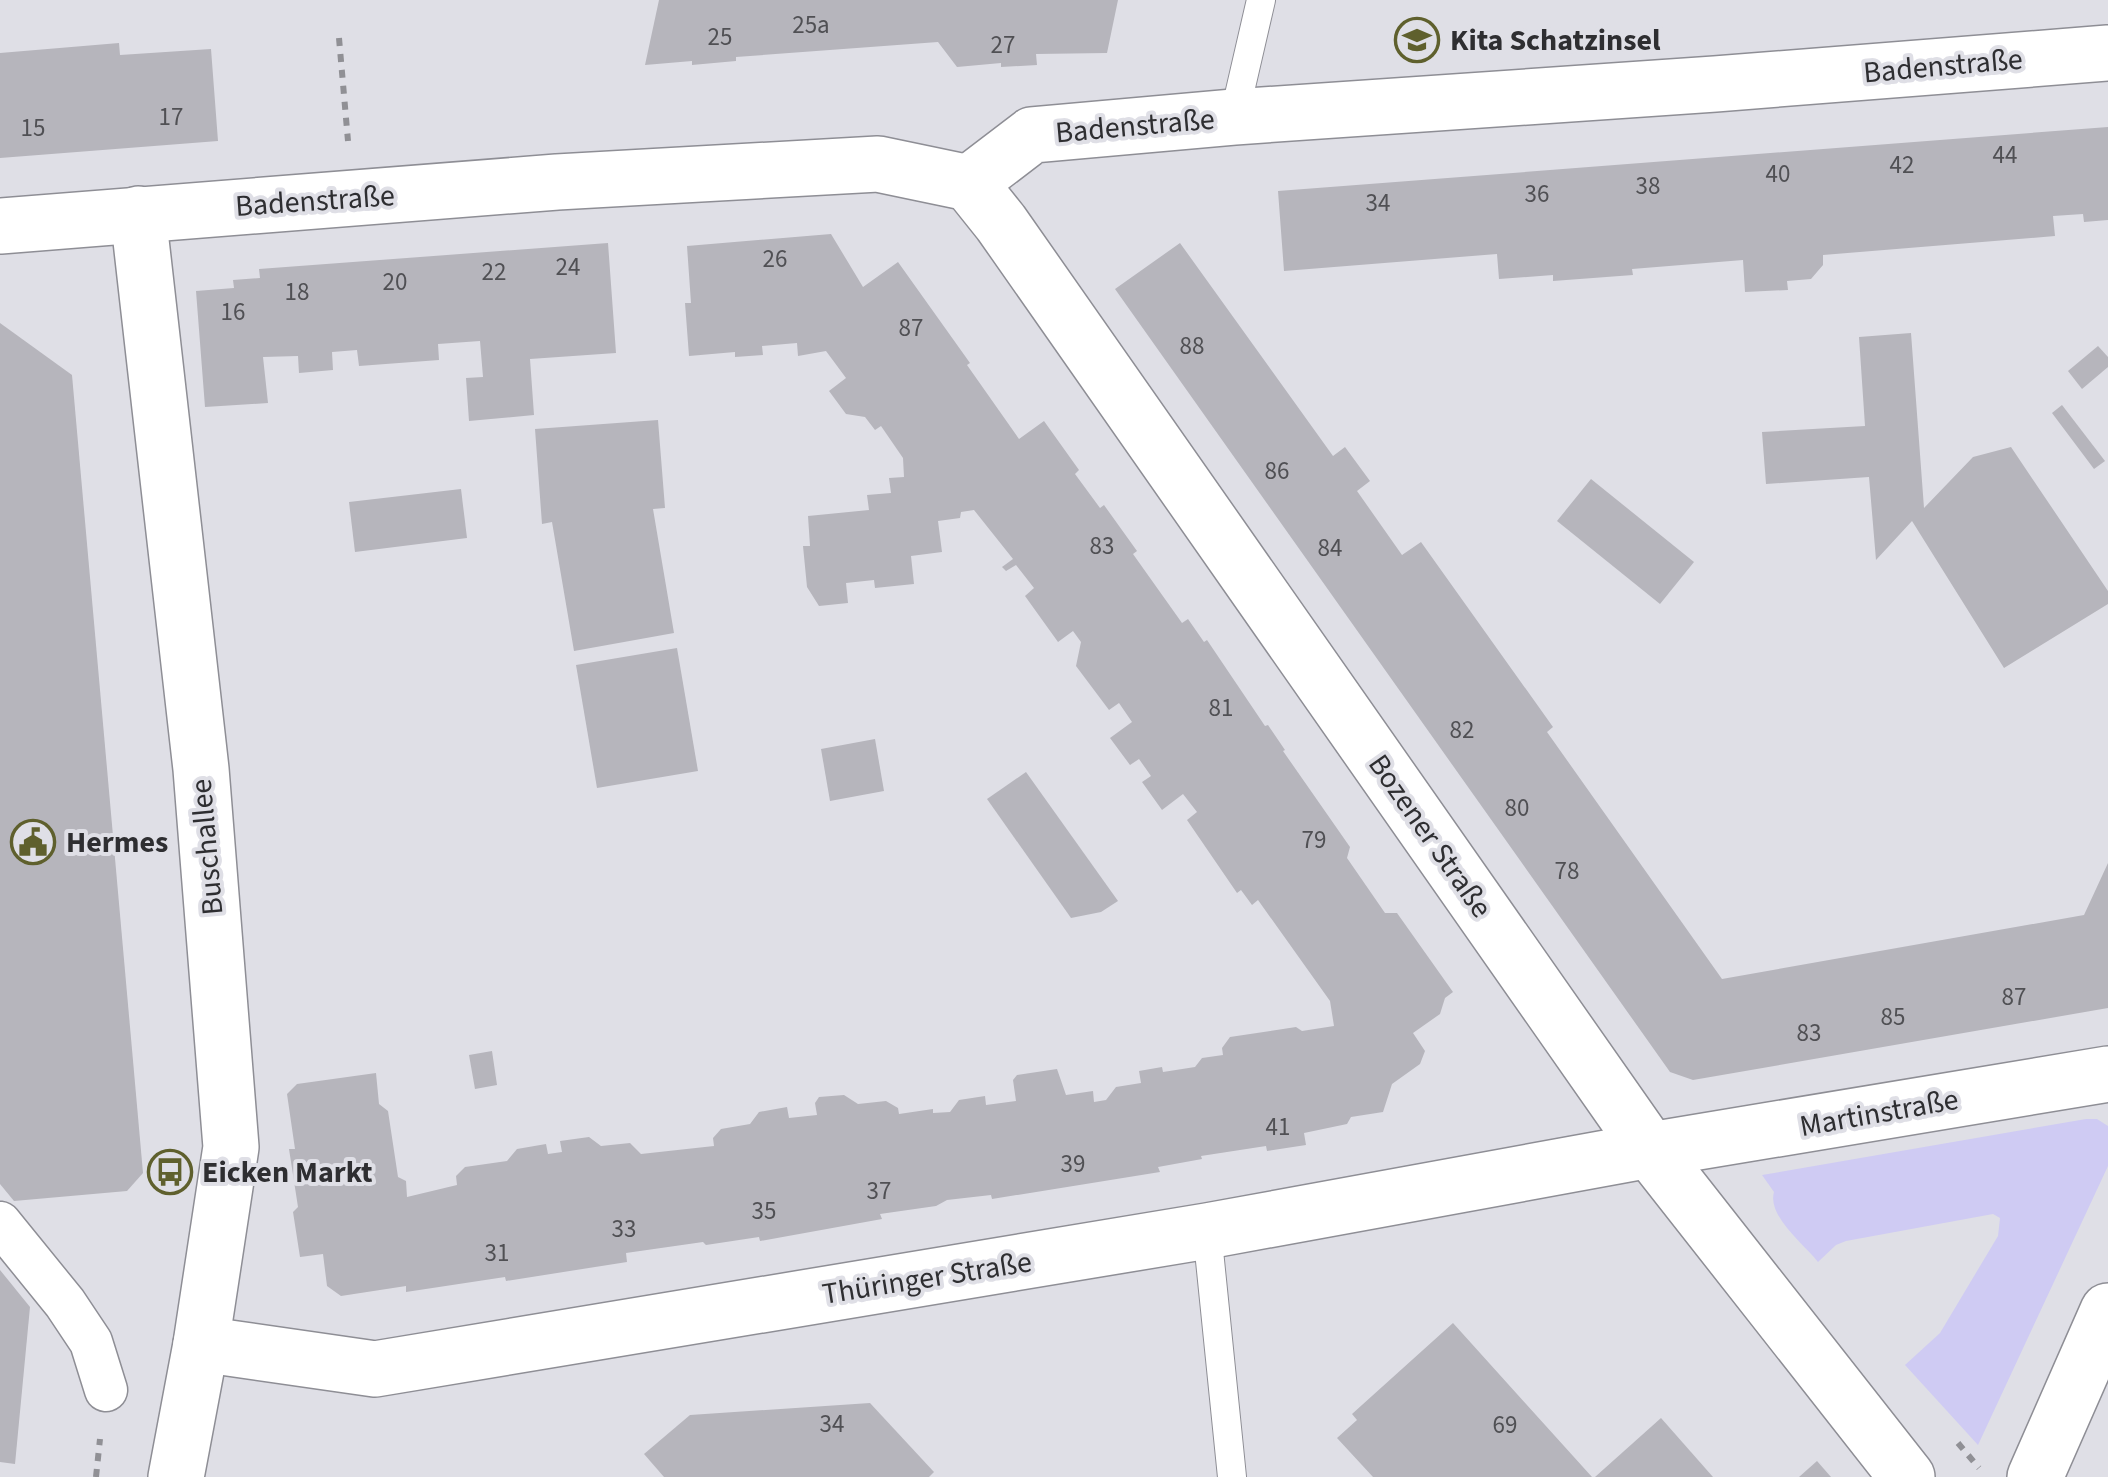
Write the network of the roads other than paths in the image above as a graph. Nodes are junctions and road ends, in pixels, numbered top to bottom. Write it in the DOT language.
graph roads {
  1 [pos="1262,0"];
  2 [pos="2108,53"];
  3 [pos="1234,116"];
  4 [pos="969,183"];
  5 [pos="138,214"];
  6 [pos="0,226"];
  7 [pos="2108,1074"];
  8 [pos="1650,1150"];
  9 [pos="0,1223"];
  10 [pos="1206,1231"];
  11 [pos="2108,1311"];
  12 [pos="201,1344"];
  13 [pos="106,1390"];
  14 [pos="176,1477"];
  15 [pos="1232,1477"];
  16 [pos="1907,1477"];
  17 [pos="2035,1477"];
  1 -- 3 [label="lane"];
  2 -- 3 [label="street, Badenstraße"];
  3 -- 4 [label="street, Badenstraße"];
  4 -- 5 [label="street, Badenstraße"];
  4 -- 8 [label="street, Bozener Straße"];
  5 -- 6 [label="street, Badenstraße"];
  5 -- 12 [label="street, Buschallee"];
  7 -- 8 [label="street, Martinstraße"];
  8 -- 10 [label="street, Thüringer Straße"];
  8 -- 16 [label="street, Bozener Straße"];
  9 -- 13 [label="street"];
  10 -- 12 [label="street, Thüringer Straße"];
  10 -- 15 [label="lane"];
  11 -- 17 [label="street"];
  12 -- 14 [label="street, Buschallee"];
}
